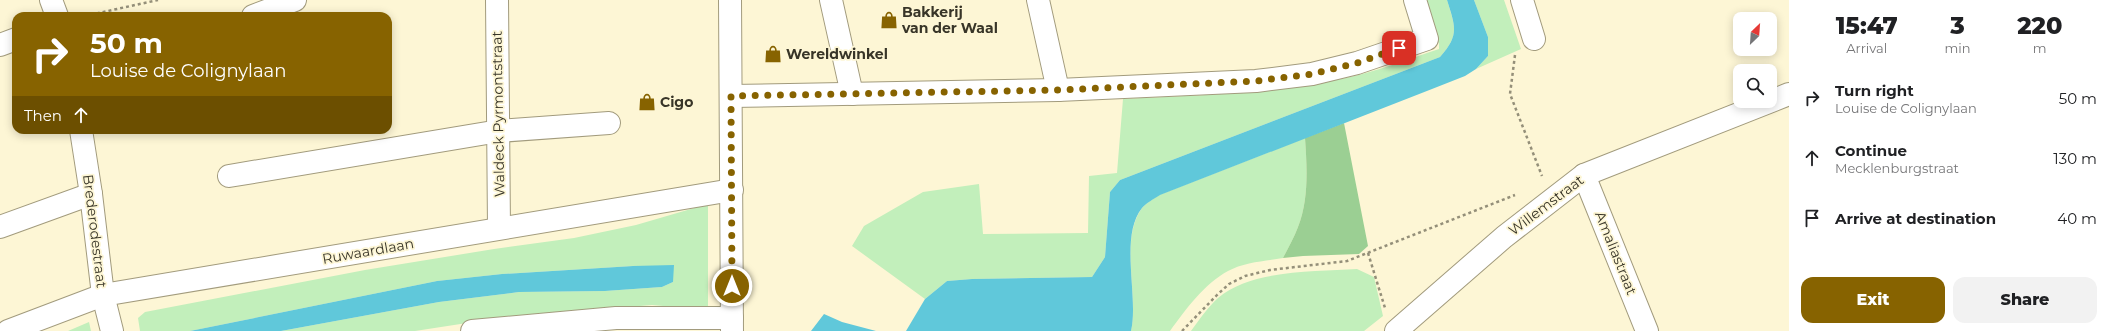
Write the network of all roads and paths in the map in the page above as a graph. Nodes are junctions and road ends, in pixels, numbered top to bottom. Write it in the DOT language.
graph roads {
  1 [pos="51,0"];
  2 [pos="158,0"];
  3 [pos="295,0"];
  4 [pos="497,0"];
  5 [pos="730,0"];
  6 [pos="831,0"];
  7 [pos="1038,0"];
  8 [pos="1415,0"];
  9 [pos="1522,0"];
  10 [pos="56,12"];
  11 [pos="103,12"];
  12 [pos="264,12"];
  13 [pos="1534,39"];
  14 [pos="12,40"];
  15 [pos="0,45"];
  16 [pos="1058,90"];
  17 [pos="852,94"];
  18 [pos="1789,94"];
  19 [pos="731,96"];
  20 [pos="609,123"];
  21 [pos="499,131"];
  22 [pos="82,134"];
  23 [pos="1584,175"];
  24 [pos="229,176"];
  25 [pos="732,190"];
  26 [pos="1523,192"];
  27 [pos="91,194"];
  28 [pos="1551,200"];
  29 [pos="0,227"];
  30 [pos="500,228"];
  31 [pos="1368,253"];
  32 [pos="103,295"];
  33 [pos="1386,310"];
  34 [pos="732,324"];
  35 [pos="8,331"];
  36 [pos="112,331"];
  37 [pos="472,331"];
  38 [pos="1182,331"];
  39 [pos="1396,331"];
  40 [pos="1647,331"];
  1 -- 10 [label="street"];
  2 -- 11 [label="path"];
  3 -- 12 [label="street"];
  4 -- 21 [label="street, Waldeck Pyrmontstraat"];
  5 -- 19 [label="street"];
  6 -- 17 [label="street"];
  7 -- 16 [label="street"];
  8 -- 16 [label="street"];
  9 -- 13 [label="street"];
  13 -- 28 [label="path"];
  14 -- 15 [label="street"];
  16 -- 17 [label="street"];
  17 -- 19 [label="street"];
  18 -- 23 [label="street, Willemstraat"];
  19 -- 25 [label="street"];
  20 -- 21 [label="street"];
  21 -- 24 [label="street"];
  21 -- 30 [label="street, Waldeck Pyrmontstraat"];
  22 -- 27 [label="street, Brederodestraat"];
  23 -- 28 [label="street, Willemstraat"];
  23 -- 40 [label="street, Amaliastraat"];
  25 -- 30 [label="street, Ruwaardlaan"];
  25 -- 34 [label="street"];
  26 -- 31 [label="path"];
  27 -- 29 [label="street"];
  27 -- 32 [label="street, Brederodestraat"];
  28 -- 39 [label="street, Willemstraat"];
  30 -- 32 [label="street, Ruwaardlaan"];
  31 -- 33 [label="path"];
  31 -- 38 [label="path"];
  32 -- 35 [label="street, Ruwaardlaan"];
  32 -- 36 [label="street, Brederodestraat"];
  34 -- 37 [label="street"];
}
